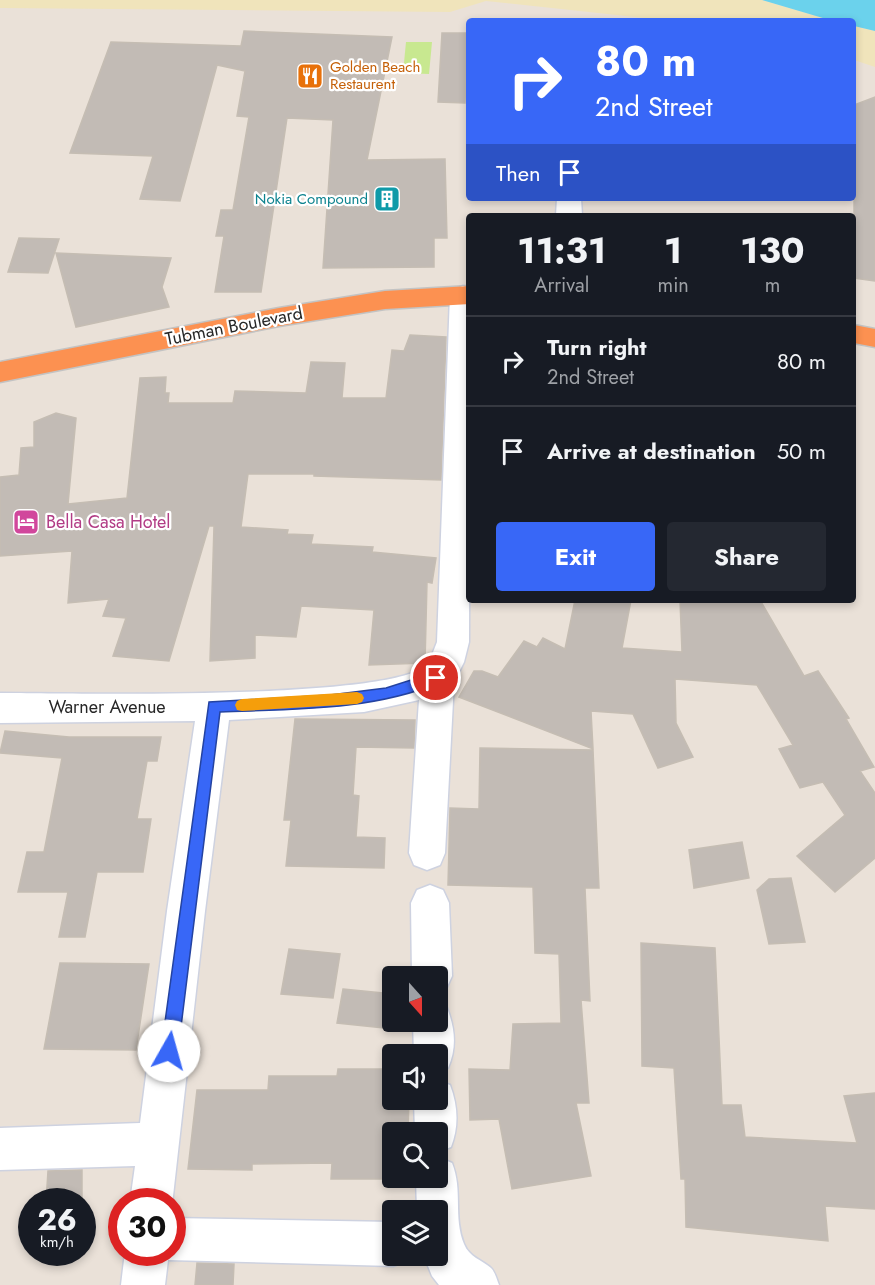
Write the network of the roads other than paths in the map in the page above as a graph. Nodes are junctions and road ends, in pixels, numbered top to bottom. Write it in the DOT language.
graph roads {
  1 [pos="466,295"];
  2 [pos="856,334"];
  3 [pos="875,338"];
  4 [pos="0,372"];
  5 [pos="436,678"];
  6 [pos="214,707"];
  7 [pos="0,708"];
  8 [pos="427,853"];
  9 [pos="430,903"];
  10 [pos="432,966"];
  11 [pos="158,1144"];
  12 [pos="0,1149"];
  13 [pos="153,1188"];
  14 [pos="186,1240"];
  15 [pos="382,1244"];
  16 [pos="448,1264"];
  17 [pos="145,1266"];
  18 [pos="143,1285"];
  19 [pos="477,1285"];
  1 -- 4 [label="highway, Tubman Boulevard"];
  1 -- 5 [label="street"];
  2 -- 3 [label="highway"];
  5 -- 6 [label="street, Warner Avenue"];
  5 -- 8 [label="street"];
  6 -- 7 [label="street, Warner Avenue"];
  6 -- 11 [label="street"];
  9 -- 10 [label="street"];
  11 -- 12 [label="street"];
  11 -- 13 [label="street"];
  14 -- 15 [label="street"];
  16 -- 19 [label="street"];
  17 -- 18 [label="street"];
}
